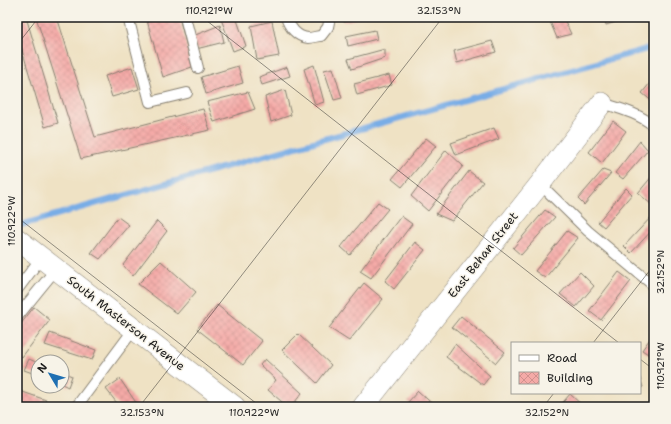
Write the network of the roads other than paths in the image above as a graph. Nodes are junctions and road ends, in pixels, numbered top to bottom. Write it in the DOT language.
graph roads {
  1 [pos="128,17"];
  2 [pos="185,17"];
  3 [pos="286,17"];
  4 [pos="330,17"];
  5 [pos="198,68"];
  6 [pos="187,93"];
  7 [pos="602,103"];
  8 [pos="654,126"];
  9 [pos="540,184"];
  10 [pos="17,239"];
  11 [pos="49,264"];
  12 [pos="654,286"];
  13 [pos="17,290"];
  14 [pos="17,317"];
  15 [pos="134,329"];
  16 [pos="76,407"];
  17 [pos="235,407"];
  18 [pos="363,407"];
  1 -- 6 [label="lane"];
  2 -- 5 [label="lane"];
  3 -- 4 [label="lane"];
  7 -- 8 [label="lane"];
  7 -- 9 [label="street, East Behan Street"];
  9 -- 12 [label="lane"];
  9 -- 18 [label="street, East Behan Street"];
  10 -- 11 [label="street, South Masterson Avenue"];
  11 -- 13 [label="lane"];
  11 -- 14 [label="lane"];
  11 -- 15 [label="street, South Masterson Avenue"];
  15 -- 16 [label="lane"];
  15 -- 17 [label="street, South Masterson Avenue"];
}
